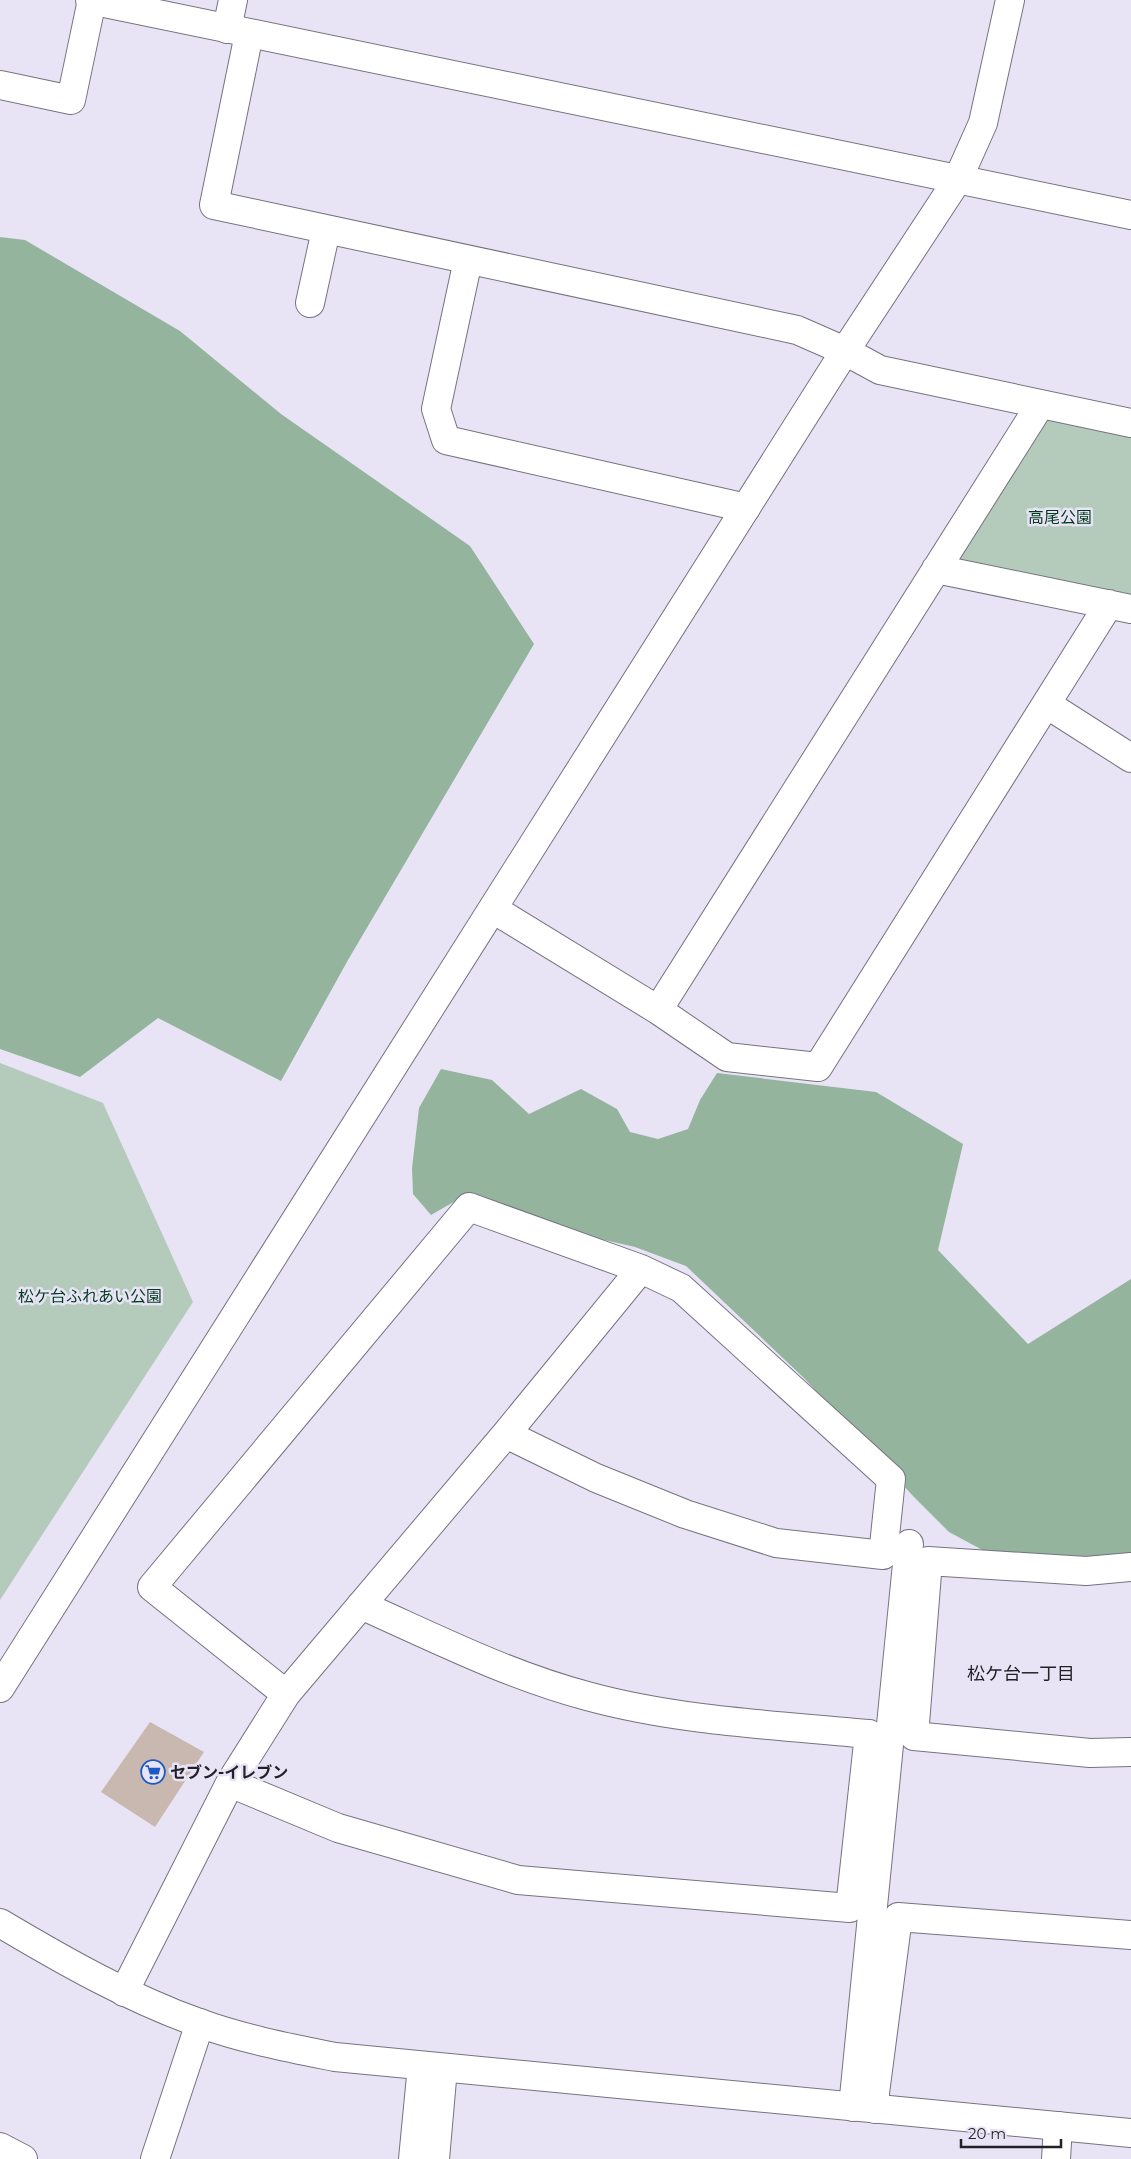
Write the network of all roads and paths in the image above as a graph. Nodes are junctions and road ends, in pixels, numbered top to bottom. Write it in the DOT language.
graph roads {
  1 [pos="91,0"];
  2 [pos="232,0"];
  3 [pos="1010,0"];
  4 [pos="238,31"];
  5 [pos="0,85"];
  6 [pos="958,179"];
  7 [pos="1131,215"];
  8 [pos="326,230"];
  9 [pos="468,260"];
  10 [pos="310,303"];
  11 [pos="845,351"];
  12 [pos="1040,405"];
  13 [pos="1131,423"];
  14 [pos="746,508"];
  15 [pos="936,569"];
  16 [pos="1120,606"];
  17 [pos="1048,705"];
  18 [pos="1131,758"];
  19 [pos="493,909"];
  20 [pos="658,1010"];
  21 [pos="641,1269"];
  22 [pos="506,1434"];
  23 [pos="909,1544"];
  24 [pos="1131,1567"];
  25 [pos="361,1605"];
  26 [pos="0,1688"];
  27 [pos="286,1694"];
  28 [pos="1131,1752"];
  29 [pos="230,1783"];
  30 [pos="0,1923"];
  31 [pos="1131,1934"];
  32 [pos="124,1992"];
  33 [pos="200,2024"];
  34 [pos="432,2067"];
  35 [pos="864,2108"];
  36 [pos="1058,2126"];
  37 [pos="1131,2132"];
  38 [pos="0,2147"];
  39 [pos="23,2159"];
  40 [pos="155,2159"];
  41 [pos="413,2159"];
  42 [pos="435,2159"];
  43 [pos="1056,2159"];
  1 -- 4 [label="street"];
  1 -- 5 [label="street"];
  2 -- 4 [label="street"];
  3 -- 6 [label="street"];
  4 -- 6 [label="street"];
  4 -- 8 [label="street"];
  6 -- 7 [label="street"];
  6 -- 11 [label="street"];
  8 -- 9 [label="street"];
  8 -- 10 [label="street"];
  9 -- 11 [label="street"];
  9 -- 14 [label="street"];
  11 -- 12 [label="street"];
  11 -- 14 [label="street"];
  12 -- 13 [label="street"];
  12 -- 15 [label="street"];
  14 -- 19 [label="street"];
  15 -- 16 [label="street"];
  15 -- 20 [label="street"];
  16 -- 17 [label="street"];
  17 -- 18 [label="street"];
  17 -- 20 [label="street"];
  19 -- 20 [label="street"];
  19 -- 26 [label="street"];
  21 -- 22 [label="street"];
  21 -- 22 [label="street"];
  21 -- 27 [label="street"];
  22 -- 25 [label="street"];
  23 -- 35 [label="street"];
  24 -- 28 [label="street"];
  25 -- 27 [label="street"];
  25 -- 29 [label="street"];
  27 -- 29 [label="street"];
  29 -- 32 [label="street"];
  30 -- 32 [label="street"];
  31 -- 35 [label="street"];
  32 -- 33 [label="street"];
  33 -- 34 [label="street"];
  33 -- 40 [label="street"];
  34 -- 35 [label="street"];
  34 -- 41 [label="street"];
  34 -- 42 [label="street"];
  35 -- 36 [label="street"];
  36 -- 37 [label="street"];
  36 -- 43 [label="street"];
  38 -- 39 [label="street"];
}
